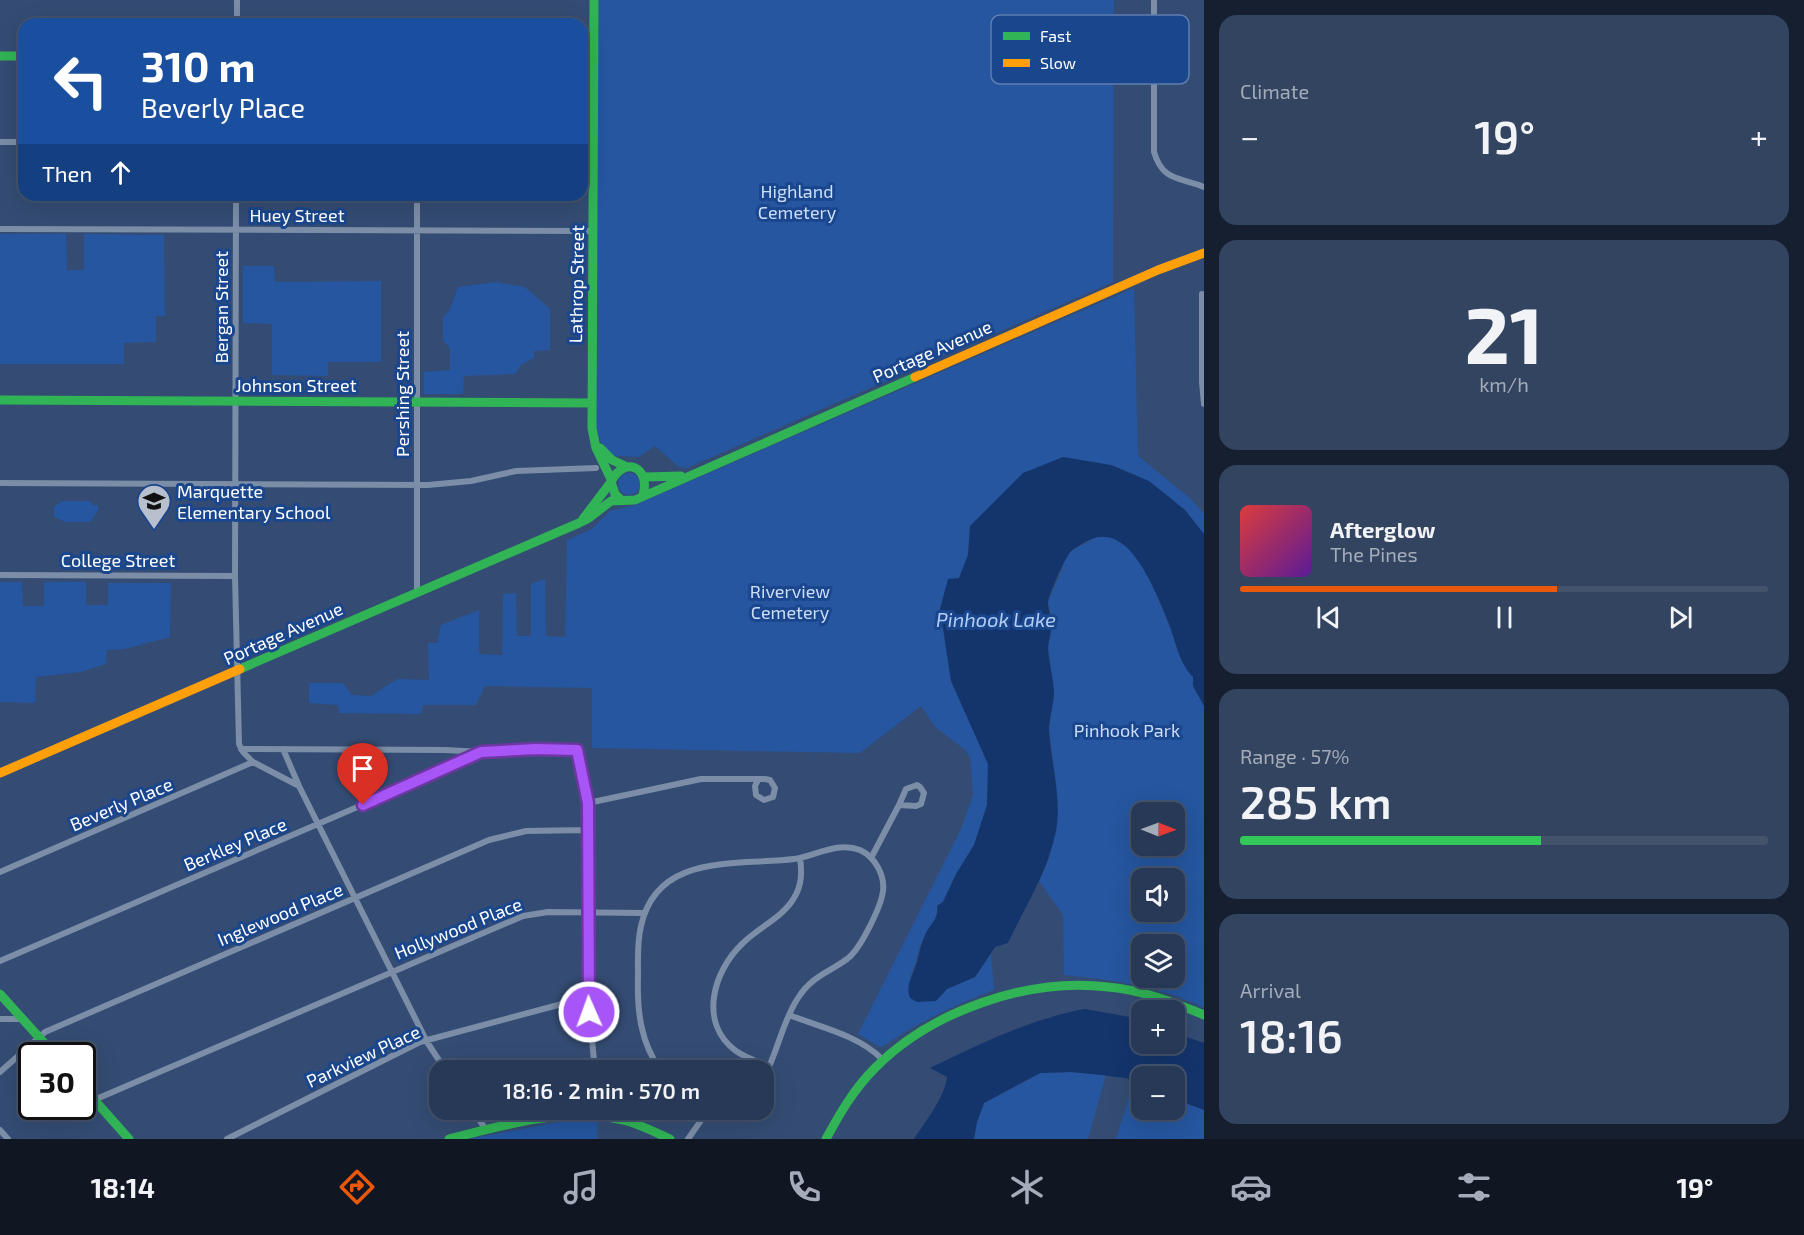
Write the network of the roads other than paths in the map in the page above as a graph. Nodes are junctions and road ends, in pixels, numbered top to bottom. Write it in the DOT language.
graph roads {
  1 [pos="237,0"];
  2 [pos="594,0"];
  3 [pos="237,18"];
  4 [pos="0,56"];
  5 [pos="18,56"];
  6 [pos="588,59"];
  7 [pos="593,59"];
  8 [pos="1154,84"];
  9 [pos="0,142"];
  10 [pos="18,142"];
  11 [pos="588,145"];
  12 [pos="593,145"];
  13 [pos="1204,186"];
  14 [pos="236,201"];
  15 [pos="417,201"];
  16 [pos="0,229"];
  17 [pos="236,229"];
  18 [pos="417,231"];
  19 [pos="593,231"];
  20 [pos="1204,253"];
  21 [pos="1204,258"];
  22 [pos="1186,261"];
  23 [pos="1202,294"];
  24 [pos="0,400"];
  25 [pos="236,401"];
  26 [pos="417,402"];
  27 [pos="591,403"];
  28 [pos="1204,404"];
  29 [pos="592,425"];
  30 [pos="625,466"];
  31 [pos="596,468"];
  32 [pos="690,474"];
  33 [pos="645,477"];
  34 [pos="611,481"];
  35 [pos="0,483"];
  36 [pos="236,485"];
  37 [pos="417,485"];
  38 [pos="643,495"];
  39 [pos="621,500"];
  40 [pos="579,523"];
  41 [pos="0,575"];
  42 [pos="235,576"];
  43 [pos="417,592"];
  44 [pos="237,671"];
  45 [pos="241,749"];
  46 [pos="283,749"];
  47 [pos="481,752"];
  48 [pos="253,762"];
  49 [pos="0,773"];
  50 [pos="758,780"];
  51 [pos="300,786"];
  52 [pos="588,803"];
  53 [pos="899,805"];
  54 [pos="318,824"];
  55 [pos="588,830"];
  56 [pos="800,858"];
  57 [pos="871,858"];
  58 [pos="0,872"];
  59 [pos="355,898"];
  60 [pos="588,913"];
  61 [pos="644,914"];
  62 [pos="0,961"];
  63 [pos="392,971"];
  64 [pos="0,993"];
  65 [pos="588,997"];
  66 [pos="789,1015"];
  67 [pos="1204,1015"];
  68 [pos="0,1018"];
  69 [pos="23,1019"];
  70 [pos="39,1037"];
  71 [pos="43,1042"];
  72 [pos="427,1042"];
  73 [pos="882,1059"];
  74 [pos="439,1060"];
  75 [pos="595,1060"];
  76 [pos="655,1060"];
  77 [pos="754,1060"];
  78 [pos="771,1060"];
  79 [pos="0,1072"];
  80 [pos="96,1099"];
  81 [pos="96,1102"];
  82 [pos="479,1120"];
  83 [pos="542,1120"];
  84 [pos="623,1120"];
  85 [pos="699,1120"];
  86 [pos="0,1130"];
  87 [pos="486,1130"];
  88 [pos="8,1139"];
  89 [pos="129,1139"];
  90 [pos="227,1139"];
  91 [pos="449,1139"];
  92 [pos="670,1139"];
  93 [pos="688,1139"];
  94 [pos="826,1139"];
  1 -- 3 [label="street"];
  2 -- 7 [label="street, Lathrop Street"];
  4 -- 5 [label="street"];
  6 -- 7 [label="street"];
  7 -- 12 [label="street, Lathrop Street"];
  8 -- 13 [label="street"];
  9 -- 10 [label="street"];
  11 -- 12 [label="street"];
  12 -- 19 [label="street, Lathrop Street"];
  14 -- 17 [label="street, Bergan Street"];
  15 -- 18 [label="street, Pershing Street"];
  16 -- 17 [label="street, Huey Street"];
  17 -- 18 [label="street, Huey Street"];
  17 -- 25 [label="street, Bergan Street"];
  18 -- 19 [label="street, Huey Street"];
  18 -- 26 [label="street, Pershing Street"];
  19 -- 27 [label="street, Lathrop Street"];
  20 -- 22 [label="street, Portage Avenue"];
  21 -- 22 [label="street, Portage Avenue"];
  22 -- 32 [label="street, Portage Avenue"];
  23 -- 28 [label="street"];
  24 -- 25 [label="street, Johnson Street"];
  25 -- 26 [label="street, Johnson Street"];
  25 -- 36 [label="street, Bergan Street"];
  26 -- 27 [label="street, Johnson Street"];
  26 -- 37 [label="street, Pershing Street"];
  27 -- 29 [label="street, Lathrop Street"];
  29 -- 30 [label="street, Lathrop Street"];
  29 -- 34 [label="street, Lathrop Street"];
  30 -- 33 [label="street"];
  30 -- 34 [label="street"];
  31 -- 37 [label="street"];
  32 -- 33 [label="street, Portage Avenue"];
  32 -- 38 [label="street, Portage Avenue"];
  33 -- 38 [label="street"];
  34 -- 39 [label="street"];
  34 -- 40 [label="street, Portage Avenue"];
  35 -- 36 [label="street"];
  36 -- 37 [label="street"];
  36 -- 42 [label="street, Bergan Street"];
  37 -- 43 [label="street, Pershing Street"];
  38 -- 39 [label="street"];
  39 -- 40 [label="street, Portage Avenue"];
  40 -- 43 [label="street, Portage Avenue"];
  41 -- 42 [label="street, College Street"];
  42 -- 44 [label="street, Bergan Street"];
  43 -- 44 [label="street, Portage Avenue"];
  44 -- 45 [label="street, Bergan Street"];
  44 -- 49 [label="street, Portage Avenue"];
  45 -- 46 [label="street"];
  45 -- 48 [label="street"];
  46 -- 47 [label="street"];
  46 -- 51 [label="street"];
  47 -- 52 [label="street"];
  47 -- 54 [label="street, Berkley Place"];
  48 -- 51 [label="street"];
  48 -- 58 [label="street, Beverly Place"];
  50 -- 52 [label="street"];
  51 -- 54 [label="street"];
  52 -- 55 [label="street"];
  53 -- 57 [label="street"];
  54 -- 59 [label="street"];
  54 -- 62 [label="street, Berkley Place"];
  55 -- 59 [label="street, Inglewood Place"];
  55 -- 60 [label="street"];
  56 -- 57 [label="street"];
  56 -- 61 [label="street"];
  56 -- 77 [label="street"];
  57 -- 66 [label="street"];
  59 -- 63 [label="street"];
  59 -- 70 [label="street, Inglewood Place"];
  60 -- 61 [label="street, Hollywood Place"];
  60 -- 63 [label="street, Hollywood Place"];
  60 -- 65 [label="street"];
  61 -- 76 [label="street"];
  63 -- 72 [label="street"];
  63 -- 80 [label="street, Hollywood Place"];
  64 -- 69 [label="street"];
  65 -- 72 [label="street, Parkview Place"];
  65 -- 75 [label="street"];
  66 -- 73 [label="street"];
  66 -- 78 [label="street"];
  67 -- 73 [label="street"];
  68 -- 69 [label="street"];
  69 -- 70 [label="street"];
  70 -- 71 [label="street"];
  70 -- 79 [label="street, Inglewood Place"];
  72 -- 74 [label="street"];
  72 -- 90 [label="street, Parkview Place"];
  73 -- 94 [label="street"];
  81 -- 89 [label="street"];
  82 -- 87 [label="street"];
  83 -- 87 [label="street"];
  84 -- 92 [label="street"];
  85 -- 93 [label="street"];
  86 -- 88 [label="street"];
  87 -- 91 [label="street"];
}
